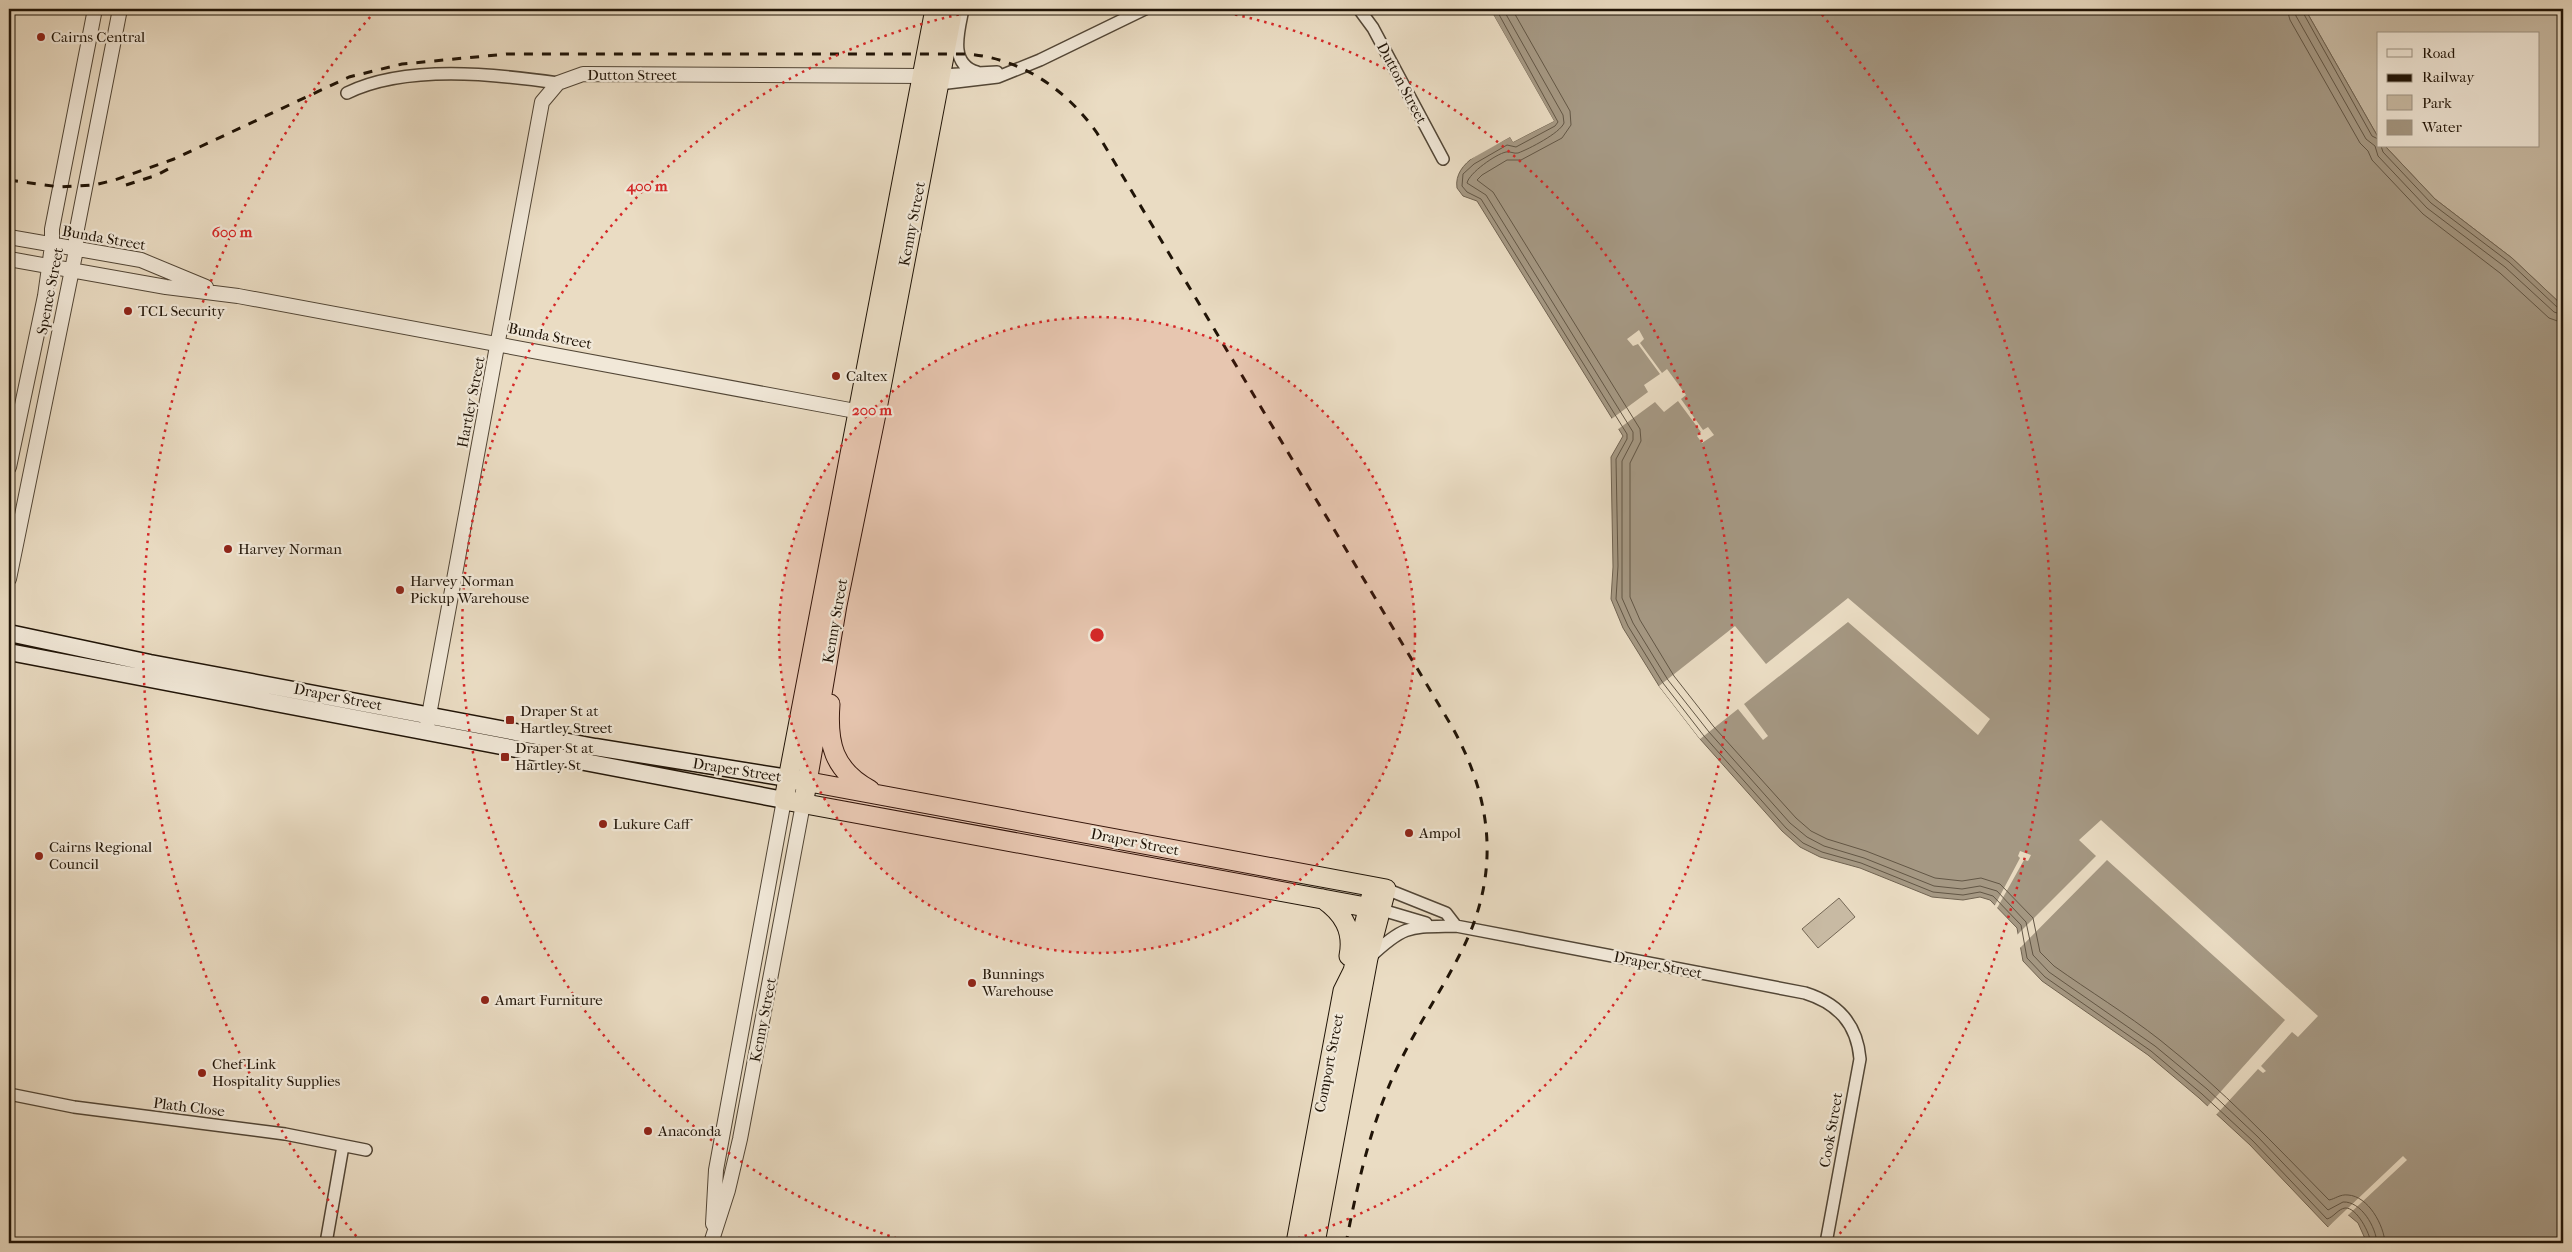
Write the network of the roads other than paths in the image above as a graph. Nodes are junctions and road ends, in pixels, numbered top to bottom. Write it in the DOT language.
graph roads {
  1 [pos="95,9"];
  2 [pos="120,9"];
  3 [pos="935,9"];
  4 [pos="953,9"];
  5 [pos="963,9"];
  6 [pos="1145,9"];
  7 [pos="1359,9"];
  8 [pos="1016,70"];
  9 [pos="977,72"];
  10 [pos="934,78"];
  11 [pos="558,83"];
  12 [pos="347,93"];
  13 [pos="1443,159"];
  14 [pos="9,237"];
  15 [pos="52,246"];
  16 [pos="76,250"];
  17 [pos="9,258"];
  18 [pos="49,266"];
  19 [pos="72,269"];
  20 [pos="218,292"];
  21 [pos="498,343"];
  22 [pos="868,413"];
  23 [pos="9,467"];
  24 [pos="9,579"];
  25 [pos="837,605"];
  26 [pos="9,633"];
  27 [pos="9,652"];
  28 [pos="429,715"];
  29 [pos="426,732"];
  30 [pos="788,778"];
  31 [pos="807,782"];
  32 [pos="877,793"];
  33 [pos="784,800"];
  34 [pos="803,804"];
  35 [pos="1380,887"];
  36 [pos="1322,899"];
  37 [pos="1375,909"];
  38 [pos="1456,926"];
  39 [pos="1437,927"];
  40 [pos="1368,958"];
  41 [pos="1343,991"];
  42 [pos="1850,1023"];
  43 [pos="9,1094"];
  44 [pos="344,1146"];
  45 [pos="366,1150"];
  46 [pos="712,1238"];
  47 [pos="326,1243"];
  48 [pos="1296,1243"];
  49 [pos="1315,1243"];
  50 [pos="1826,1243"];
  1 -- 15 [label="street, Spence Street"];
  2 -- 16 [label="street, Spence Street"];
  3 -- 10 [label="highway, Kenny Street"];
  4 -- 10 [label="highway, Kenny Street"];
  5 -- 9 [label="street"];
  6 -- 8 [label="street, Dutton Street"];
  7 -- 13 [label="street, Dutton Street"];
  8 -- 9 [label="street, Dutton Street"];
  8 -- 10 [label="street, Dutton Street"];
  9 -- 10 [label="street, Dutton Street"];
  10 -- 11 [label="street, Dutton Street"];
  10 -- 22 [label="highway, Kenny Street"];
  11 -- 12 [label="street, Dutton Street"];
  11 -- 21 [label="street, Hartley Street"];
  14 -- 15 [label="street, Bunda Street"];
  15 -- 16 [label="street, Bunda Street"];
  15 -- 18 [label="street, Spence Street"];
  16 -- 19 [label="street, Spence Street"];
  16 -- 20 [label="street, Bunda Street"];
  17 -- 18 [label="street, Bunda Street"];
  18 -- 19 [label="street, Bunda Street"];
  18 -- 23 [label="street, Spence Street"];
  19 -- 20 [label="street, Bunda Street"];
  19 -- 24 [label="street, Spence Street"];
  20 -- 21 [label="street, Bunda Street"];
  21 -- 22 [label="street, Bunda Street"];
  21 -- 28 [label="street, Hartley Street"];
  22 -- 25 [label="highway, Kenny Street"];
  22 -- 30 [label="highway, Kenny Street"];
  25 -- 31 [label="highway, Kenny Street"];
  25 -- 32 [label="highway"];
  26 -- 28 [label="main road, Draper Street"];
  27 -- 29 [label="main road, Draper Street"];
  28 -- 29 [label="street, Hartley Street"];
  28 -- 30 [label="main road, Draper Street"];
  29 -- 33 [label="main road, Draper Street"];
  30 -- 31 [label="highway, Draper Street"];
  30 -- 33 [label="highway, Kenny Street"];
  31 -- 32 [label="highway, Draper Street"];
  31 -- 34 [label="highway, Kenny Street"];
  32 -- 35 [label="highway, Draper Street"];
  33 -- 34 [label="highway, Draper Street"];
  33 -- 46 [label="street, Kenny Street"];
  34 -- 36 [label="highway, Draper Street"];
  34 -- 46 [label="street, Kenny Street"];
  35 -- 37 [label="highway, Comport Street"];
  35 -- 38 [label="street, Draper Street"];
  36 -- 37 [label="highway, Draper Street"];
  36 -- 41 [label="highway"];
  37 -- 39 [label="street, Draper Street"];
  37 -- 40 [label="highway, Comport Street"];
  37 -- 41 [label="highway, Comport Street"];
  38 -- 39 [label="street, Draper Street"];
  38 -- 42 [label="street, Draper Street"];
  39 -- 40 [label="street, Draper Street"];
  40 -- 49 [label="highway, Comport Street"];
  41 -- 48 [label="highway, Comport Street"];
  42 -- 50 [label="street, Cook Street"];
  43 -- 44 [label="street, Plath Close"];
  44 -- 45 [label="street, Plath Close"];
  44 -- 47 [label="street"];
}
